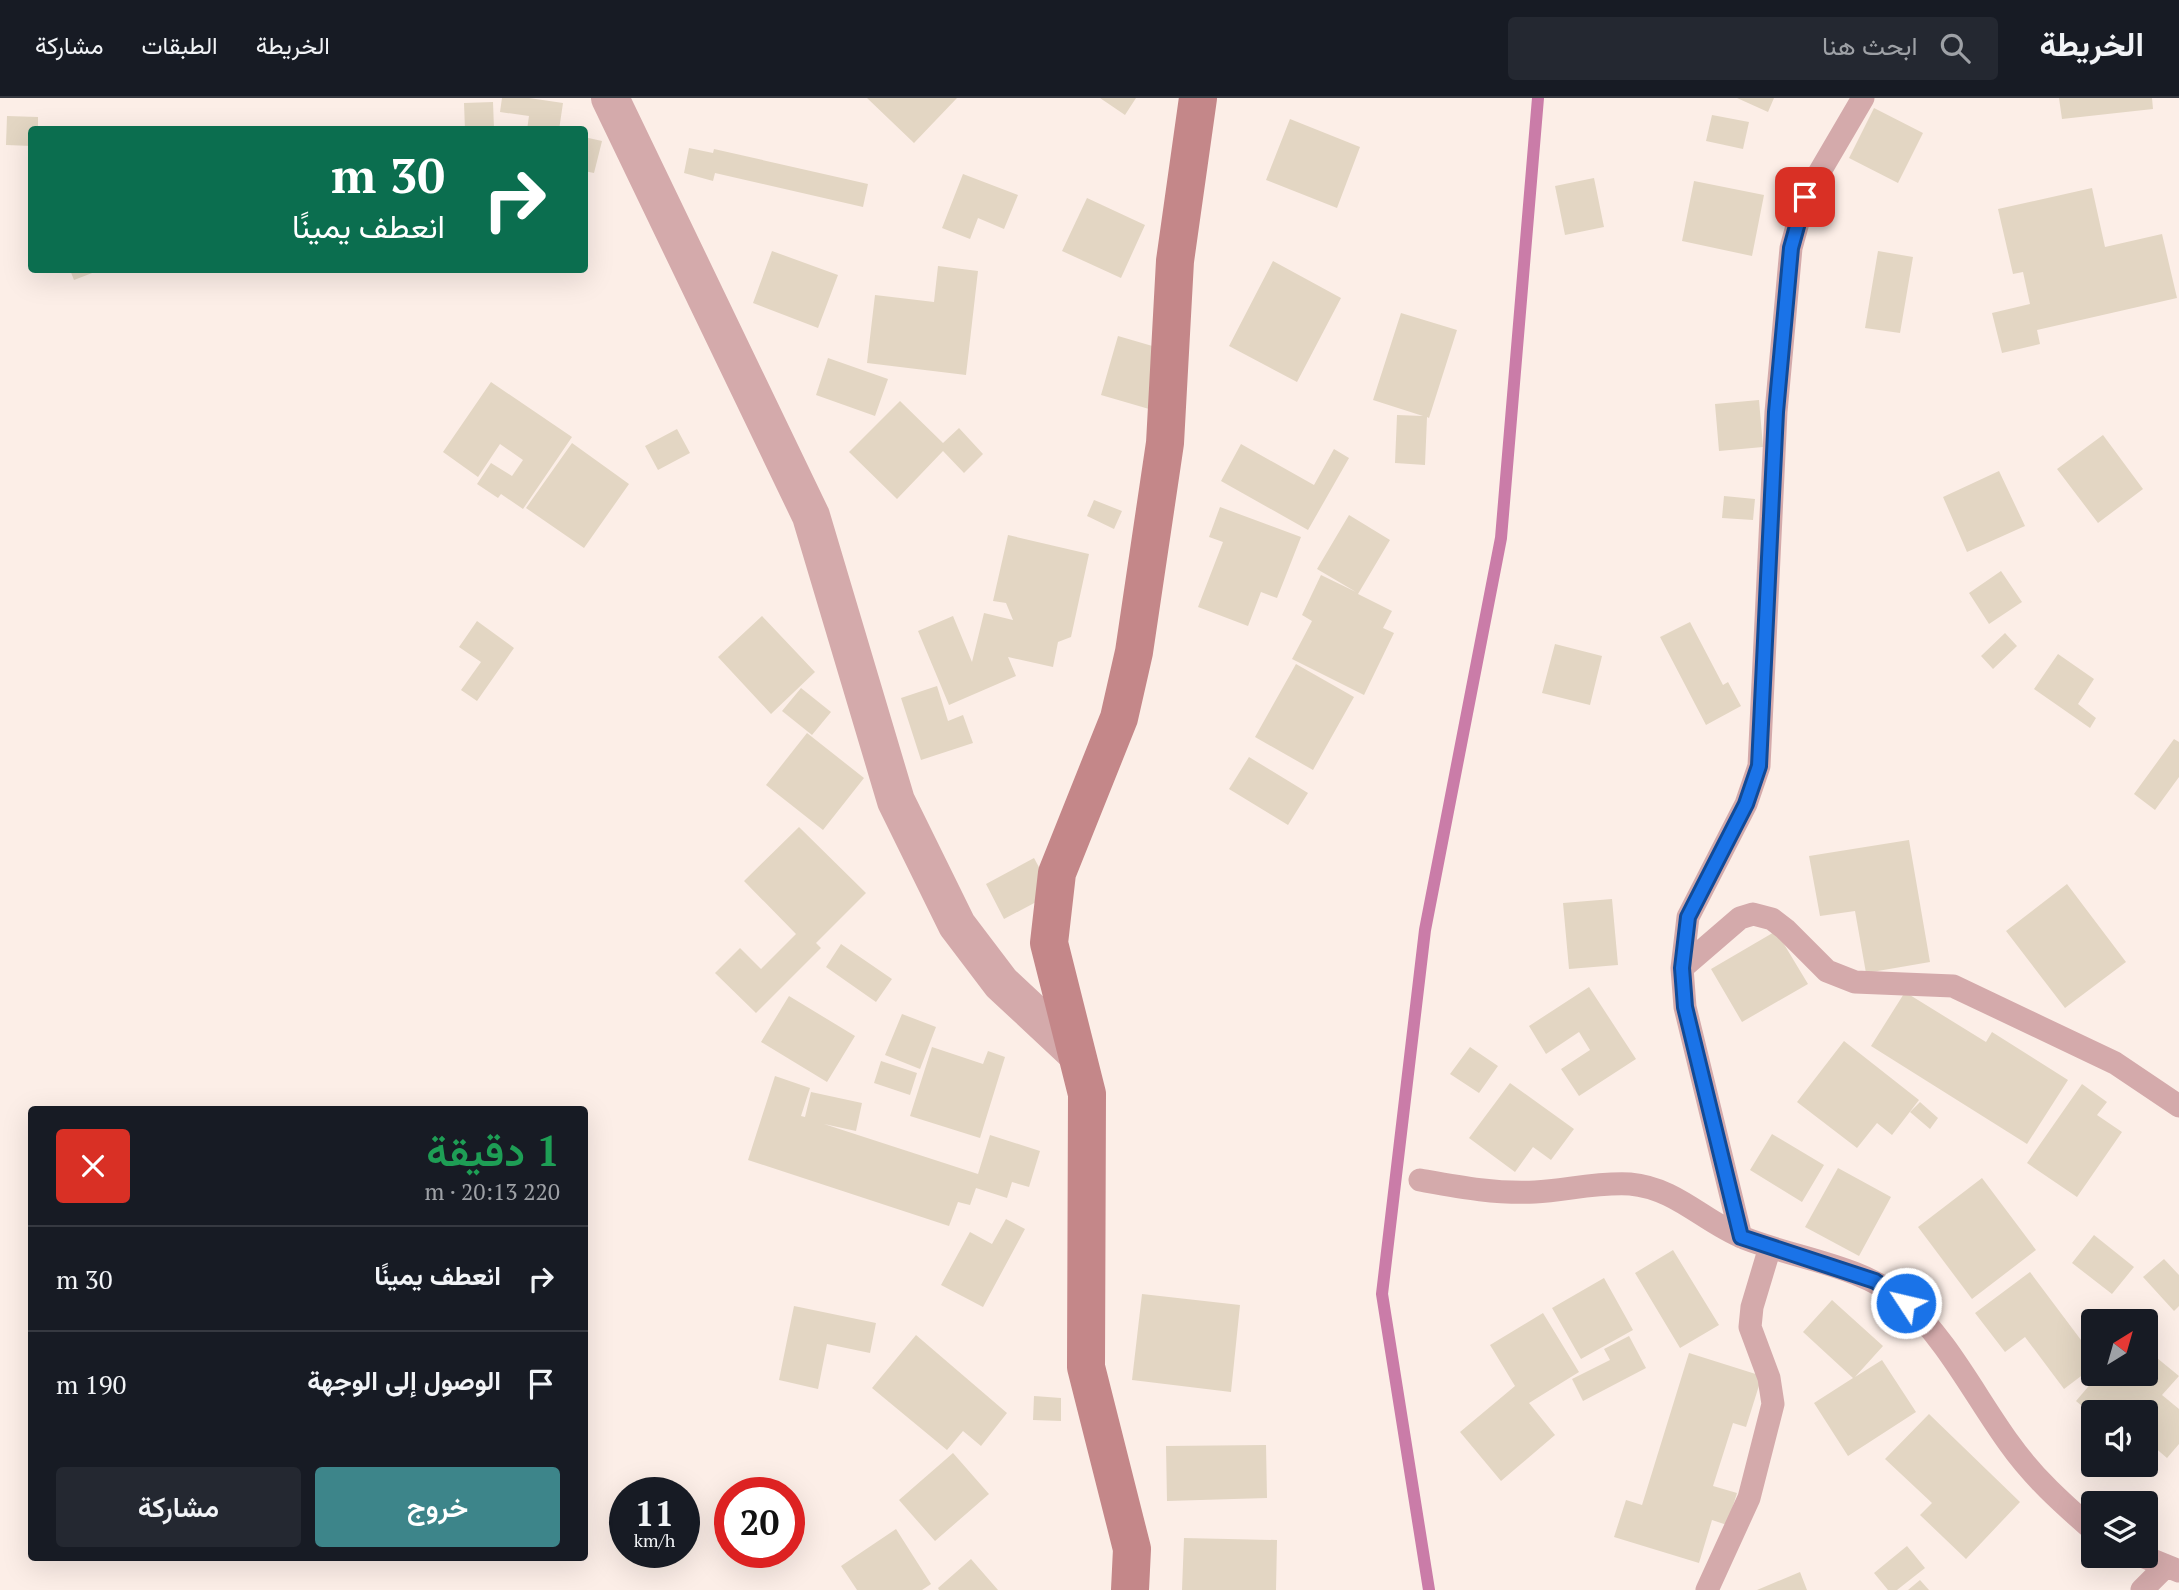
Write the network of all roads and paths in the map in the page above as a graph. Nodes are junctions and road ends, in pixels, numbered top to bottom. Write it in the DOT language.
graph roads {
  1 [pos="610,98"];
  2 [pos="1198,98"];
  3 [pos="1863,98"];
  4 [pos="1682,968"];
  5 [pos="1076,1053"];
  6 [pos="2179,1106"];
  7 [pos="1420,1180"];
  8 [pos="1741,1237"];
  9 [pos="1770,1247"];
  10 [pos="2081,1520"];
  11 [pos="2172,1569"];
  12 [pos="1130,1590"];
  13 [pos="1707,1590"];
  14 [pos="2142,1590"];
  1 -- 5 [label="street"];
  2 -- 5 [label="street"];
  3 -- 4 [label="lane"];
  4 -- 6 [label="lane"];
  4 -- 8 [label="lane"];
  5 -- 12 [label="street"];
  7 -- 8 [label="lane"];
  8 -- 9 [label="lane"];
  9 -- 10 [label="lane"];
  9 -- 13 [label="lane"];
  11 -- 14 [label="lane"];
}
